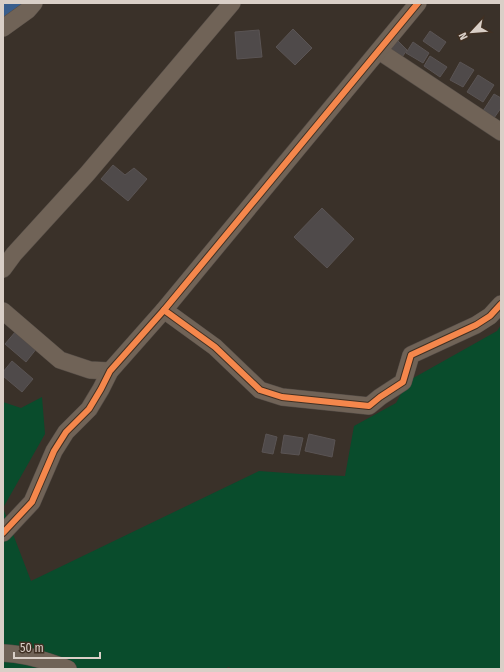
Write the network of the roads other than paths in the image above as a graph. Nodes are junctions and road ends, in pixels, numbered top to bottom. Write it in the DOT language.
graph roads {
  1 [pos="34,3"];
  2 [pos="232,3"];
  3 [pos="418,3"];
  4 [pos="3,28"];
  5 [pos="379,51"];
  6 [pos="501,132"];
  7 [pos="3,269"];
  8 [pos="501,304"];
  9 [pos="164,310"];
  10 [pos="3,311"];
  11 [pos="110,372"];
  12 [pos="3,533"];
  13 [pos="3,653"];
  14 [pos="68,669"];
  1 -- 4 [label="street"];
  2 -- 7 [label="street"];
  3 -- 5 [label="street"];
  5 -- 6 [label="street"];
  5 -- 9 [label="street"];
  8 -- 9 [label="street"];
  9 -- 11 [label="street"];
  10 -- 11 [label="street"];
  11 -- 12 [label="street"];
  13 -- 14 [label="street"];
}
